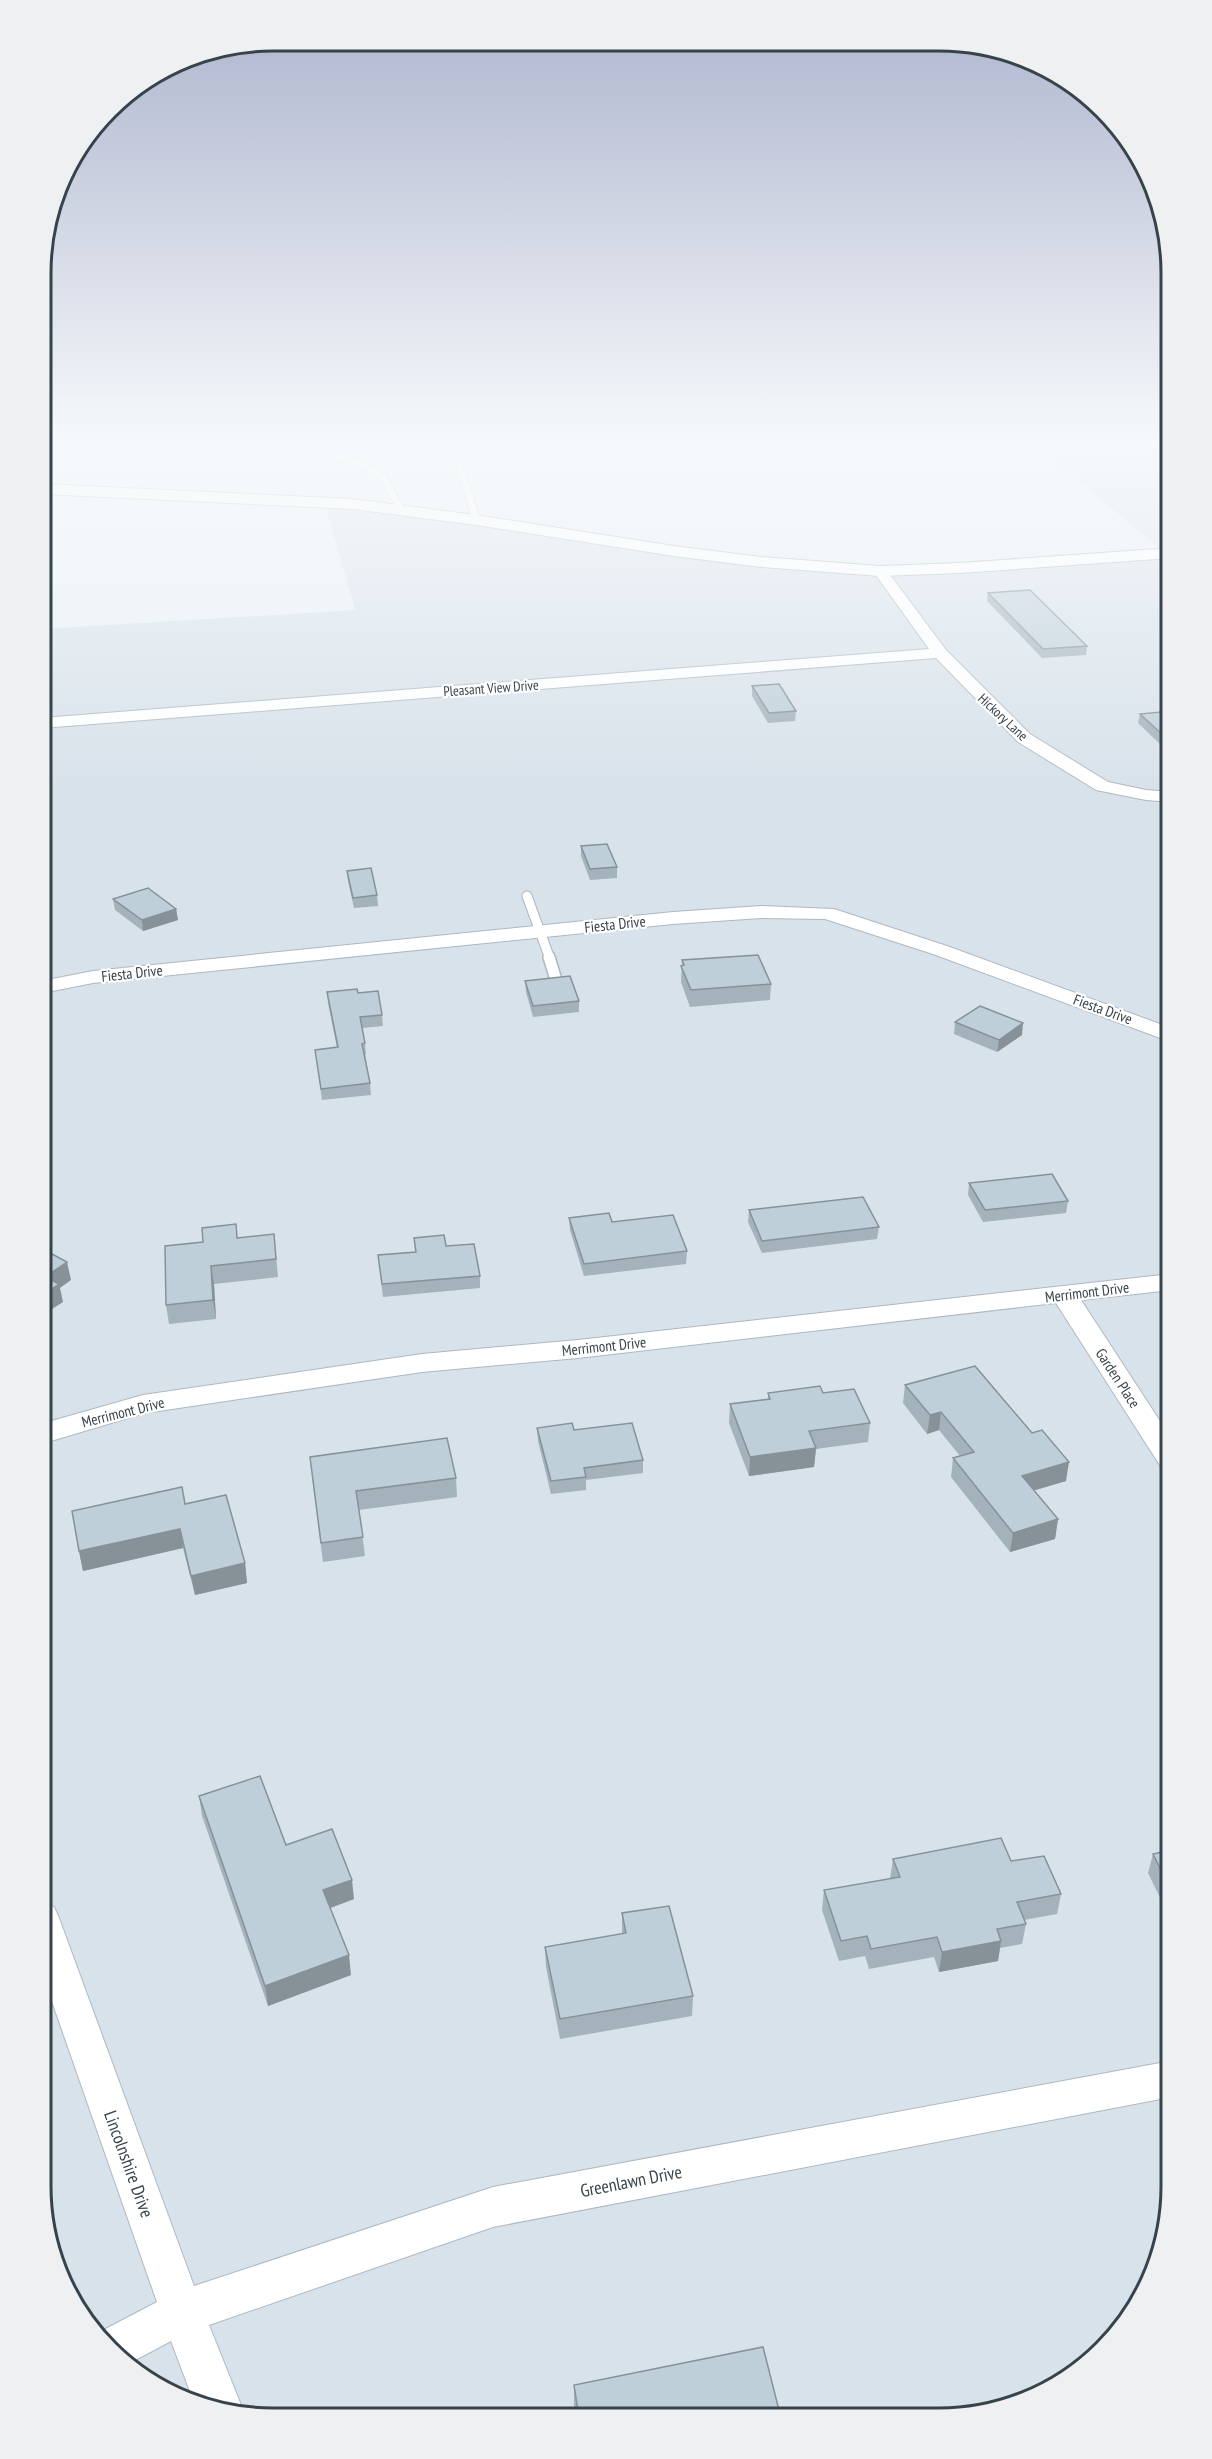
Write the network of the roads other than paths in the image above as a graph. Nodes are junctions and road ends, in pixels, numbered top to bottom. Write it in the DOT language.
graph roads {
  1 [pos="742,560"];
  2 [pos="1076,560"];
  3 [pos="880,571"];
  4 [pos="940,653"];
  5 [pos="51,722"];
  6 [pos="1161,796"];
  7 [pos="527,896"];
  8 [pos="542,932"];
  9 [pos="556,980"];
  10 [pos="51,985"];
  11 [pos="1161,1031"];
  12 [pos="1161,1283"];
  13 [pos="1064,1295"];
  14 [pos="51,1431"];
  15 [pos="1161,1445"];
  16 [pos="51,1946"];
  17 [pos="1161,2081"];
  18 [pos="182,2312"];
  19 [pos="119,2345"];
  20 [pos="216,2400"];
  1 -- 3 [label="street"];
  2 -- 3 [label="street"];
  3 -- 4 [label="street, Hickory Lane"];
  4 -- 5 [label="street, Pleasant View Drive"];
  4 -- 6 [label="street, Hickory Lane"];
  7 -- 8 [label="lane"];
  8 -- 9 [label="lane"];
  8 -- 10 [label="street, Fiesta Drive"];
  8 -- 11 [label="street, Fiesta Drive"];
  12 -- 13 [label="street, Merrimont Drive"];
  13 -- 14 [label="street, Merrimont Drive"];
  13 -- 15 [label="street, Garden Place"];
  16 -- 18 [label="street, Lincolnshire Drive"];
  17 -- 18 [label="street, Greenlawn Drive"];
  18 -- 19 [label="street, Greenlawn Drive"];
  18 -- 20 [label="street, Lincolnshire Drive"];
}
